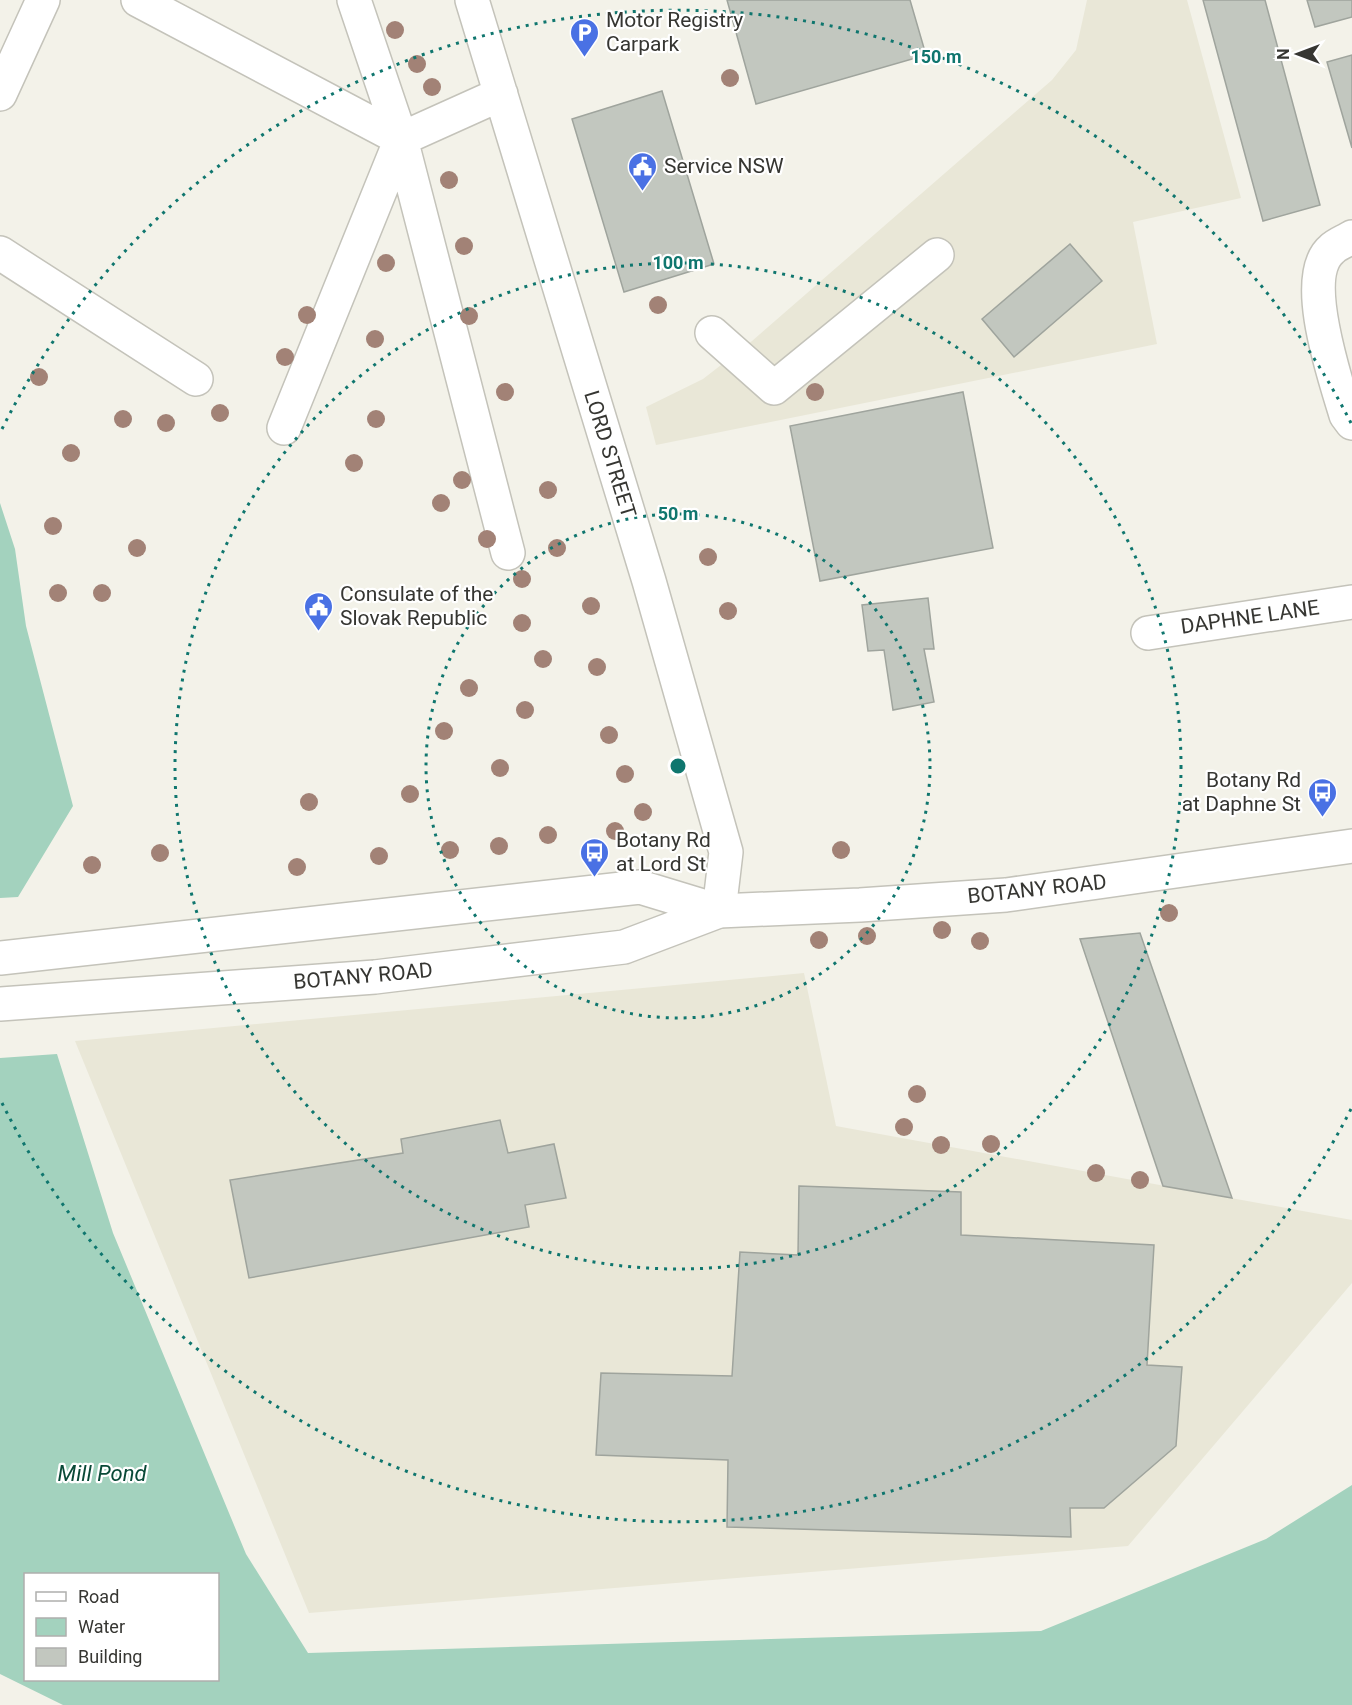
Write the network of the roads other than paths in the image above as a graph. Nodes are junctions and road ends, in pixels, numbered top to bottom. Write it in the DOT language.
graph roads {
  1 [pos="43,0"];
  2 [pos="138,0"];
  3 [pos="354,0"];
  4 [pos="472,0"];
  5 [pos="0,94"];
  6 [pos="501,94"];
  7 [pos="401,138"];
  8 [pos="1352,237"];
  9 [pos="0,253"];
  10 [pos="937,255"];
  11 [pos="712,333"];
  12 [pos="196,380"];
  13 [pos="1352,423"];
  14 [pos="284,428"];
  15 [pos="508,553"];
  16 [pos="1352,602"];
  17 [pos="1148,633"];
  18 [pos="1352,846"];
  19 [pos="719,911"];
  20 [pos="0,958"];
  21 [pos="0,1004"];
  1 -- 5 [label="main road"];
  2 -- 7 [label="main road"];
  3 -- 7 [label="main road"];
  4 -- 6 [label="main road, LORD STREET"];
  6 -- 7 [label="main road"];
  6 -- 19 [label="main road, LORD STREET"];
  7 -- 14 [label="main road"];
  7 -- 15 [label="main road"];
  8 -- 13 [label="main road"];
  9 -- 12 [label="main road"];
  10 -- 11 [label="main road"];
  16 -- 17 [label="main road, DAPHNE LANE"];
  18 -- 19 [label="main road, BOTANY ROAD"];
  19 -- 20 [label="main road, BOTANY ROAD"];
  19 -- 21 [label="main road, BOTANY ROAD"];
}
